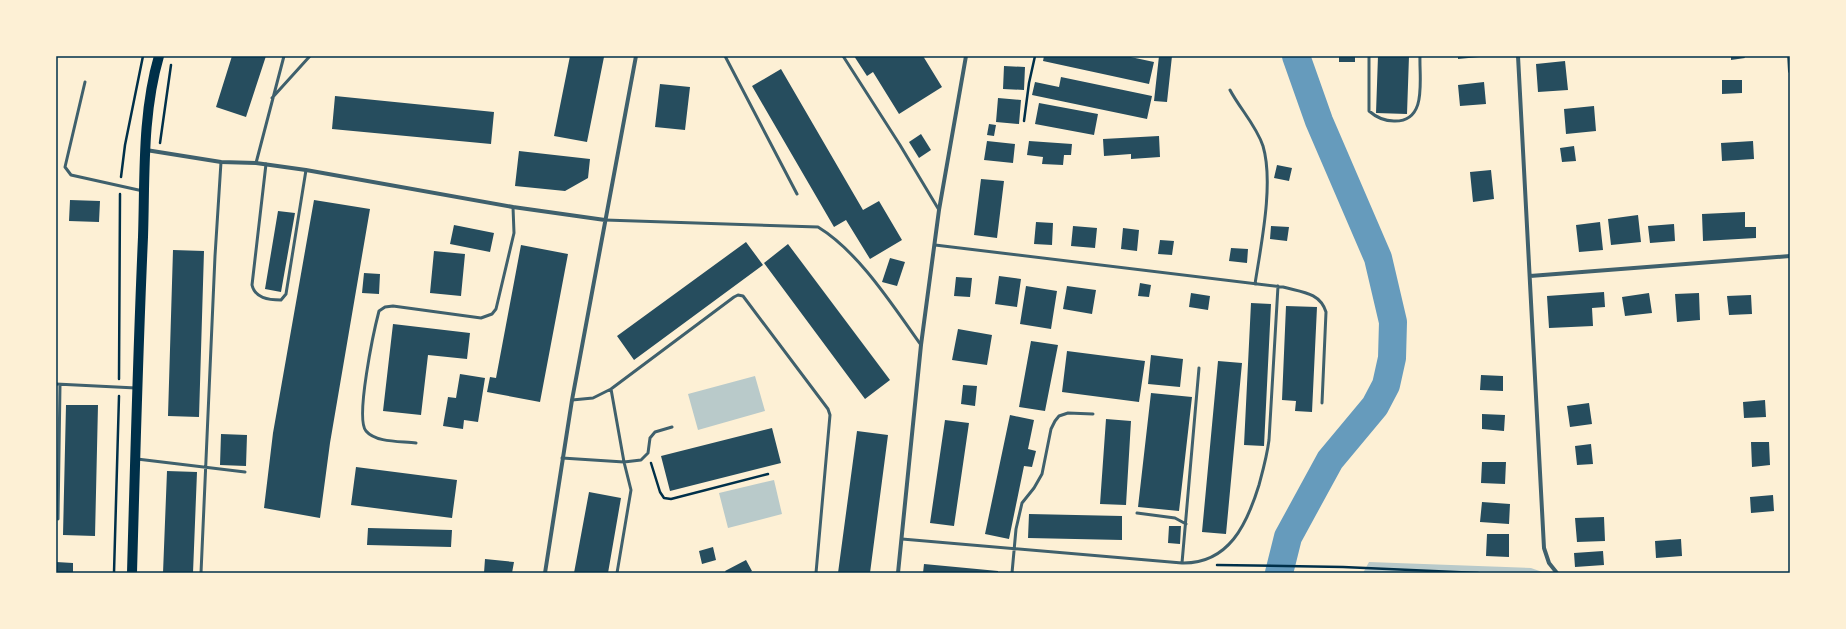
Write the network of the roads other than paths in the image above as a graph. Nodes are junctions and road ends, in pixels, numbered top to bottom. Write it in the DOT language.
graph roads {
  1 [pos="159,56"];
  2 [pos="284,56"];
  3 [pos="310,56"];
  4 [pos="636,56"];
  5 [pos="725,56"];
  6 [pos="843,56"];
  7 [pos="966,56"];
  8 [pos="1369,56"];
  9 [pos="1420,56"];
  10 [pos="1518,56"];
  11 [pos="1789,56"];
  12 [pos="1790,71"];
  13 [pos="85,82"];
  14 [pos="1230,90"];
  15 [pos="271,100"];
  16 [pos="146,150"];
  17 [pos="221,162"];
  18 [pos="256,163"];
  19 [pos="266,164"];
  20 [pos="306,170"];
  21 [pos="144,191"];
  22 [pos="797,194"];
  23 [pos="513,206"];
  24 [pos="939,210"];
  25 [pos="605,220"];
  26 [pos="935,245"];
  27 [pos="1790,256"];
  28 [pos="1530,276"];
  29 [pos="1255,284"];
  30 [pos="1278,286"];
  31 [pos="921,344"];
  32 [pos="1199,368"];
  33 [pos="56,384"];
  34 [pos="60,385"];
  35 [pos="136,388"];
  36 [pos="611,388"];
  37 [pos="572,400"];
  38 [pos="1322,403"];
  39 [pos="1093,414"];
  40 [pos="672,427"];
  41 [pos="416,443"];
  42 [pos="562,458"];
  43 [pos="136,459"];
  44 [pos="624,462"];
  45 [pos="205,468"];
  46 [pos="245,472"];
  47 [pos="1137,513"];
  48 [pos="58,519"];
  49 [pos="1186,524"];
  50 [pos="902,539"];
  51 [pos="1014,548"];
  52 [pos="1182,563"];
  53 [pos="132,573"];
  54 [pos="201,573"];
  55 [pos="545,573"];
  56 [pos="617,573"];
  57 [pos="816,573"];
  58 [pos="898,573"];
  59 [pos="1012,573"];
  60 [pos="1557,573"];
  1 -- 16 [label="main road"];
  2 -- 15 [label="lane"];
  3 -- 15 [label="lane"];
  4 -- 25 [label="street"];
  5 -- 22 [label="lane"];
  6 -- 24 [label="lane"];
  7 -- 24 [label="street"];
  8 -- 9 [label="lane"];
  10 -- 28 [label="street"];
  11 -- 12 [label="street"];
  13 -- 21 [label="lane"];
  14 -- 29 [label="lane"];
  15 -- 18 [label="lane"];
  16 -- 17 [label="street"];
  16 -- 21 [label="main road"];
  17 -- 18 [label="street"];
  17 -- 45 [label="lane"];
  18 -- 19 [label="street"];
  19 -- 20 [label="street"];
  19 -- 20 [label="lane"];
  20 -- 23 [label="street"];
  21 -- 35 [label="main road"];
  23 -- 25 [label="street"];
  23 -- 41 [label="lane"];
  24 -- 26 [label="street"];
  25 -- 31 [label="lane"];
  25 -- 37 [label="street"];
  26 -- 29 [label="lane"];
  26 -- 31 [label="street"];
  27 -- 28 [label="street"];
  28 -- 60 [label="street"];
  29 -- 30 [label="lane"];
  30 -- 38 [label="lane"];
  30 -- 52 [label="lane"];
  31 -- 50 [label="street"];
  32 -- 49 [label="lane"];
  33 -- 34 [label="lane"];
  34 -- 35 [label="lane"];
  34 -- 48 [label="lane"];
  35 -- 43 [label="main road"];
  36 -- 37 [label="lane"];
  36 -- 44 [label="lane"];
  36 -- 57 [label="lane"];
  37 -- 42 [label="street"];
  39 -- 51 [label="lane"];
  40 -- 44 [label="lane"];
  42 -- 44 [label="lane"];
  42 -- 55 [label="street"];
  43 -- 45 [label="lane"];
  43 -- 53 [label="main road"];
  44 -- 56 [label="lane"];
  45 -- 46 [label="lane"];
  45 -- 54 [label="lane"];
  47 -- 49 [label="lane"];
  49 -- 52 [label="lane"];
  50 -- 51 [label="lane"];
  50 -- 58 [label="street"];
  51 -- 52 [label="lane"];
  51 -- 59 [label="lane"];
}
